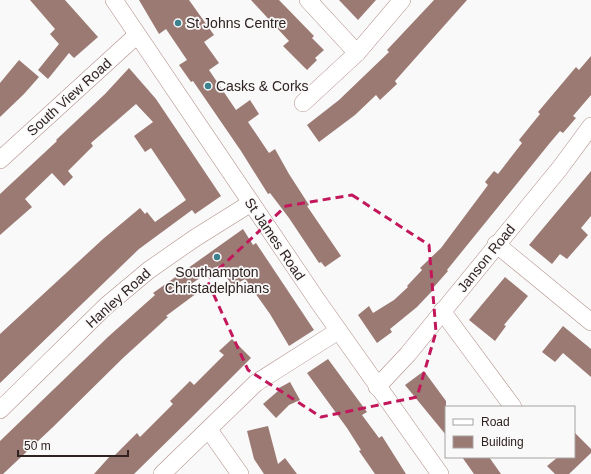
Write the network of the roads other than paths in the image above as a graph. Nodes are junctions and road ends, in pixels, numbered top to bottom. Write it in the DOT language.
graph roads {
  1 [pos="114,0"];
  2 [pos="308,0"];
  3 [pos="402,0"];
  4 [pos="137,35"];
  5 [pos="357,53"];
  6 [pos="303,103"];
  7 [pos="591,126"];
  8 [pos="2,155"];
  9 [pos="251,203"];
  10 [pos="496,244"];
  11 [pos="442,311"];
  12 [pos="591,322"];
  13 [pos="338,331"];
  14 [pos="377,387"];
  15 [pos="512,406"];
  16 [pos="0,410"];
  17 [pos="209,430"];
  18 [pos="162,474"];
  19 [pos="240,474"];
  20 [pos="440,474"];
  1 -- 4 [label="street, St James Road"];
  2 -- 5 [label="street"];
  3 -- 5 [label="street"];
  4 -- 8 [label="street, South View Road"];
  4 -- 9 [label="street, St James Road"];
  5 -- 6 [label="street"];
  7 -- 10 [label="street, Janson Road"];
  9 -- 13 [label="street, St James Road"];
  9 -- 16 [label="street, Hanley Road"];
  10 -- 11 [label="street, Janson Road"];
  10 -- 12 [label="street"];
  11 -- 14 [label="street, Janson Road"];
  11 -- 15 [label="street"];
  13 -- 14 [label="street, St James Road"];
  13 -- 17 [label="street"];
  14 -- 20 [label="street, St James Road"];
  17 -- 18 [label="street"];
  17 -- 19 [label="street"];
}
